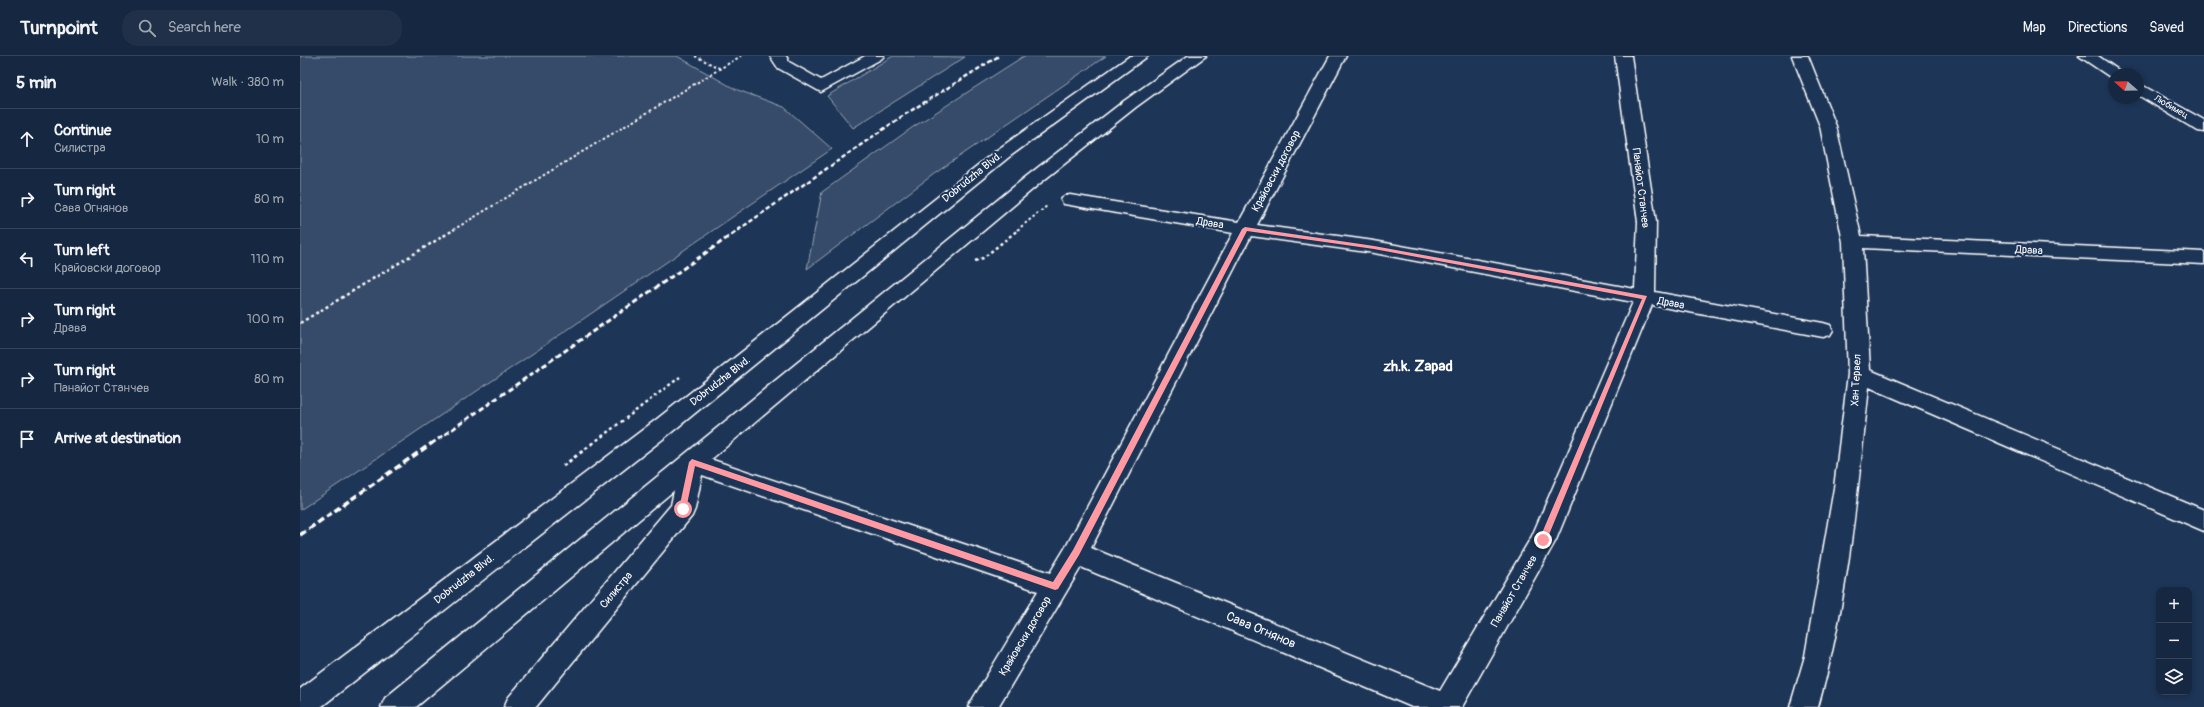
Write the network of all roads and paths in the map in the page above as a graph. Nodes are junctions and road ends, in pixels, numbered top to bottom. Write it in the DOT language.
graph roads {
  1 [pos="695,56"];
  2 [pos="741,56"];
  3 [pos="778,56"];
  4 [pos="876,56"];
  5 [pos="1140,56"];
  6 [pos="1198,56"];
  7 [pos="1338,56"];
  8 [pos="1623,56"];
  9 [pos="1800,56"];
  10 [pos="2087,56"];
  11 [pos="721,69"];
  12 [pos="2108,69"];
  13 [pos="2144,92"];
  14 [pos="2204,127"];
  15 [pos="1070,200"];
  16 [pos="1245,229"];
  17 [pos="1853,242"];
  18 [pos="2204,258"];
  19 [pos="1645,298"];
  20 [pos="300,323"];
  21 [pos="1823,330"];
  22 [pos="1859,374"];
  23 [pos="692,462"];
  24 [pos="2204,521"];
  25 [pos="1076,553"];
  26 [pos="1055,586"];
  27 [pos="300,706"];
  28 [pos="395,707"];
  29 [pos="518,707"];
  30 [pos="982,707"];
  31 [pos="1446,707"];
  32 [pos="1804,707"];
  1 -- 11 [label="path"];
  2 -- 11 [label="path"];
  3 -- 4 [label="street"];
  5 -- 27 [label="street, Dobrudzha Blvd."];
  6 -- 23 [label="street"];
  7 -- 16 [label="street, Крайовски договор"];
  8 -- 19 [label="street, Панайот Станчев"];
  9 -- 17 [label="street, Хан Тервел"];
  10 -- 12 [label="street"];
  11 -- 20 [label="path"];
  13 -- 14 [label="street, Любимец"];
  15 -- 16 [label="street, Драва"];
  16 -- 19 [label="street, Драва"];
  16 -- 25 [label="street, Крайовски договор"];
  17 -- 18 [label="street, Драва"];
  17 -- 22 [label="street, Хан Тервел"];
  19 -- 21 [label="street, Драва"];
  19 -- 31 [label="street, Панайот Станчев"];
  22 -- 24 [label="street"];
  22 -- 32 [label="street, Хан Тервел"];
  23 -- 26 [label="street"];
  23 -- 28 [label="street"];
  23 -- 29 [label="street, Силистра"];
  25 -- 26 [label="street, Крайовски договор"];
  25 -- 31 [label="street, Сава Огнянов"];
  26 -- 30 [label="street, Крайовски договор"];
}
